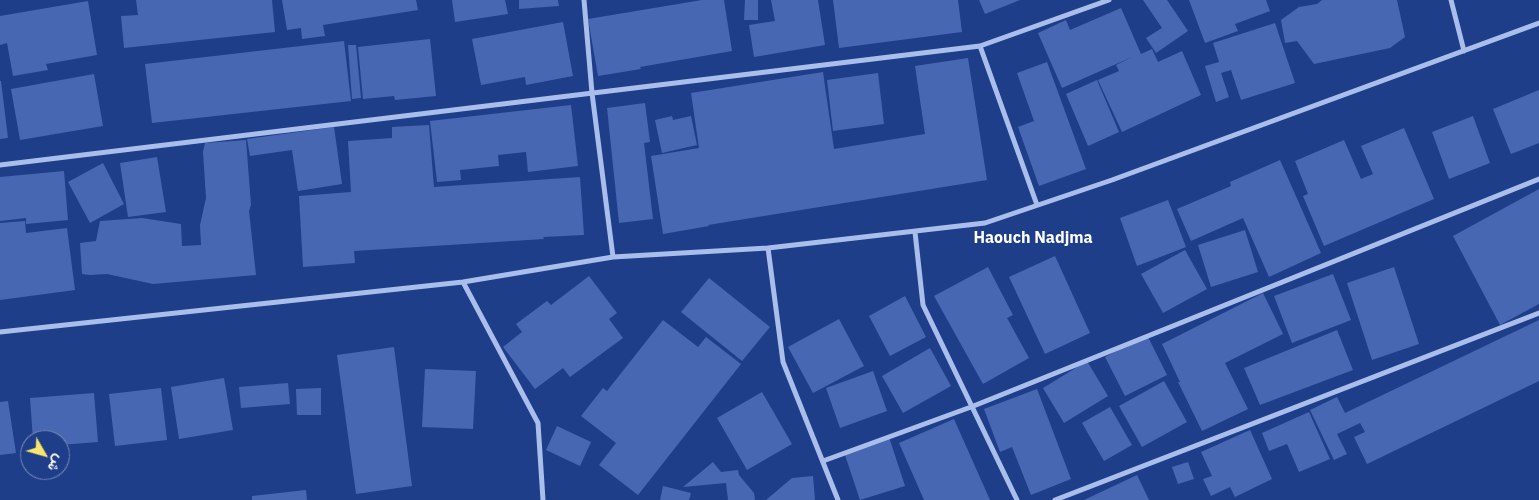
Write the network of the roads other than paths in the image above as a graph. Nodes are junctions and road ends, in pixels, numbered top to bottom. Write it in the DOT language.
graph roads {
  1 [pos="584,0"];
  2 [pos="1109,0"];
  3 [pos="1451,0"];
  4 [pos="1539,23"];
  5 [pos="980,46"];
  6 [pos="1464,51"];
  7 [pos="592,93"];
  8 [pos="0,165"];
  9 [pos="1539,179"];
  10 [pos="1037,205"];
  11 [pos="915,232"];
  12 [pos="768,248"];
  13 [pos="613,257"];
  14 [pos="463,282"];
  15 [pos="1539,313"];
  16 [pos="0,332"];
  17 [pos="972,407"];
  18 [pos="823,461"];
  19 [pos="543,500"];
  20 [pos="838,500"];
  21 [pos="1017,500"];
  22 [pos="1055,500"];
  1 -- 7 [label="street"];
  2 -- 5 [label="street"];
  3 -- 6 [label="street"];
  4 -- 6 [label="street"];
  5 -- 7 [label="street"];
  5 -- 10 [label="street"];
  6 -- 10 [label="street"];
  7 -- 8 [label="street"];
  7 -- 13 [label="street"];
  9 -- 17 [label="street"];
  10 -- 11 [label="street"];
  11 -- 12 [label="street"];
  11 -- 17 [label="street"];
  12 -- 13 [label="street"];
  12 -- 18 [label="street"];
  13 -- 14 [label="street"];
  14 -- 16 [label="street"];
  14 -- 19 [label="street"];
  15 -- 22 [label="street"];
  17 -- 18 [label="street"];
  17 -- 21 [label="street"];
  18 -- 20 [label="street"];
}
